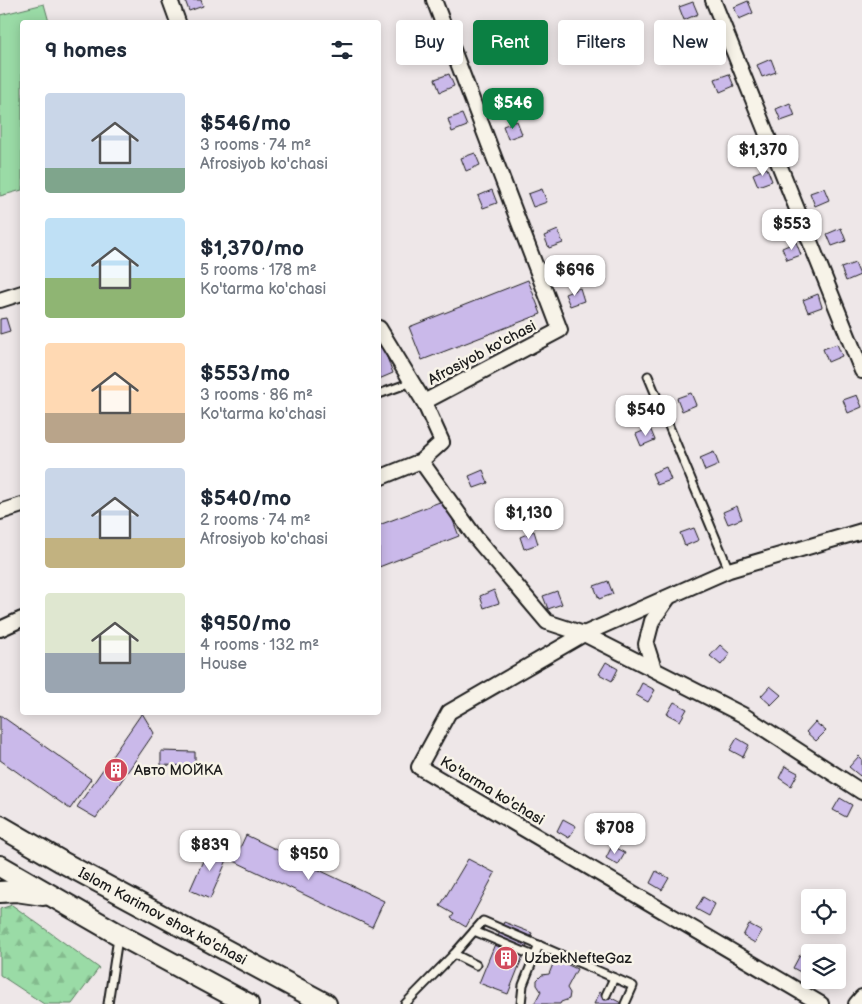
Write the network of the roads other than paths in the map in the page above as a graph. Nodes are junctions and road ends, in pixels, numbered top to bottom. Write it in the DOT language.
graph roads {
  1 [pos="170,0"];
  2 [pos="434,0"];
  3 [pos="713,0"];
  4 [pos="177,20"];
  5 [pos="20,294"];
  6 [pos="0,300"];
  7 [pos="381,331"];
  8 [pos="862,371"];
  9 [pos="648,376"];
  10 [pos="412,382"];
  11 [pos="381,393"];
  12 [pos="424,402"];
  13 [pos="421,461"];
  14 [pos="381,477"];
  15 [pos="20,506"];
  16 [pos="0,512"];
  17 [pos="862,530"];
  18 [pos="729,570"];
  19 [pos="668,598"];
  20 [pos="20,620"];
  21 [pos="0,629"];
  22 [pos="584,634"];
  23 [pos="654,669"];
  24 [pos="862,792"];
  25 [pos="5,831"];
  26 [pos="0,866"];
  27 [pos="0,892"];
  28 [pos="56,898"];
  29 [pos="474,931"];
  30 [pos="118,934"];
  31 [pos="539,945"];
  32 [pos="454,954"];
  33 [pos="534,956"];
  34 [pos="476,965"];
  35 [pos="614,978"];
  36 [pos="606,995"];
  37 [pos="862,996"];
  38 [pos="108,1004"];
  39 [pos="248,1004"];
  40 [pos="326,1004"];
  41 [pos="405,1004"];
  42 [pos="521,1004"];
  43 [pos="625,1004"];
  44 [pos="821,1004"];
  45 [pos="856,1004"];
  1 -- 4 [label="street"];
  2 -- 12 [label="street, Afrosiyob ko'chasi"];
  3 -- 8 [label="street"];
  5 -- 6 [label="street"];
  7 -- 10 [label="street"];
  9 -- 18 [label="lane"];
  10 -- 11 [label="lane"];
  10 -- 12 [label="street"];
  12 -- 13 [label="street"];
  13 -- 14 [label="street"];
  13 -- 22 [label="street"];
  15 -- 16 [label="street"];
  17 -- 18 [label="street, Ko'tarma ko'chasi"];
  18 -- 19 [label="street, Ko'tarma ko'chasi"];
  19 -- 22 [label="street, Ko'tarma ko'chasi"];
  19 -- 23 [label="street"];
  20 -- 21 [label="street"];
  22 -- 23 [label="street"];
  22 -- 44 [label="street, Ko'tarma ko'chasi"];
  23 -- 24 [label="street"];
  25 -- 40 [label="main road, Islom Karimov shox ko'chasi"];
  26 -- 28 [label="main road"];
  27 -- 28 [label="main road"];
  28 -- 30 [label="main road"];
  29 -- 31 [label="lane"];
  29 -- 32 [label="lane"];
  29 -- 33 [label="lane"];
  30 -- 38 [label="lane"];
  30 -- 39 [label="main road"];
  31 -- 33 [label="lane"];
  31 -- 35 [label="lane"];
  32 -- 34 [label="lane"];
  32 -- 41 [label="lane"];
  33 -- 42 [label="lane"];
  35 -- 36 [label="lane"];
  35 -- 43 [label="lane"];
  37 -- 45 [label="street"];
}
